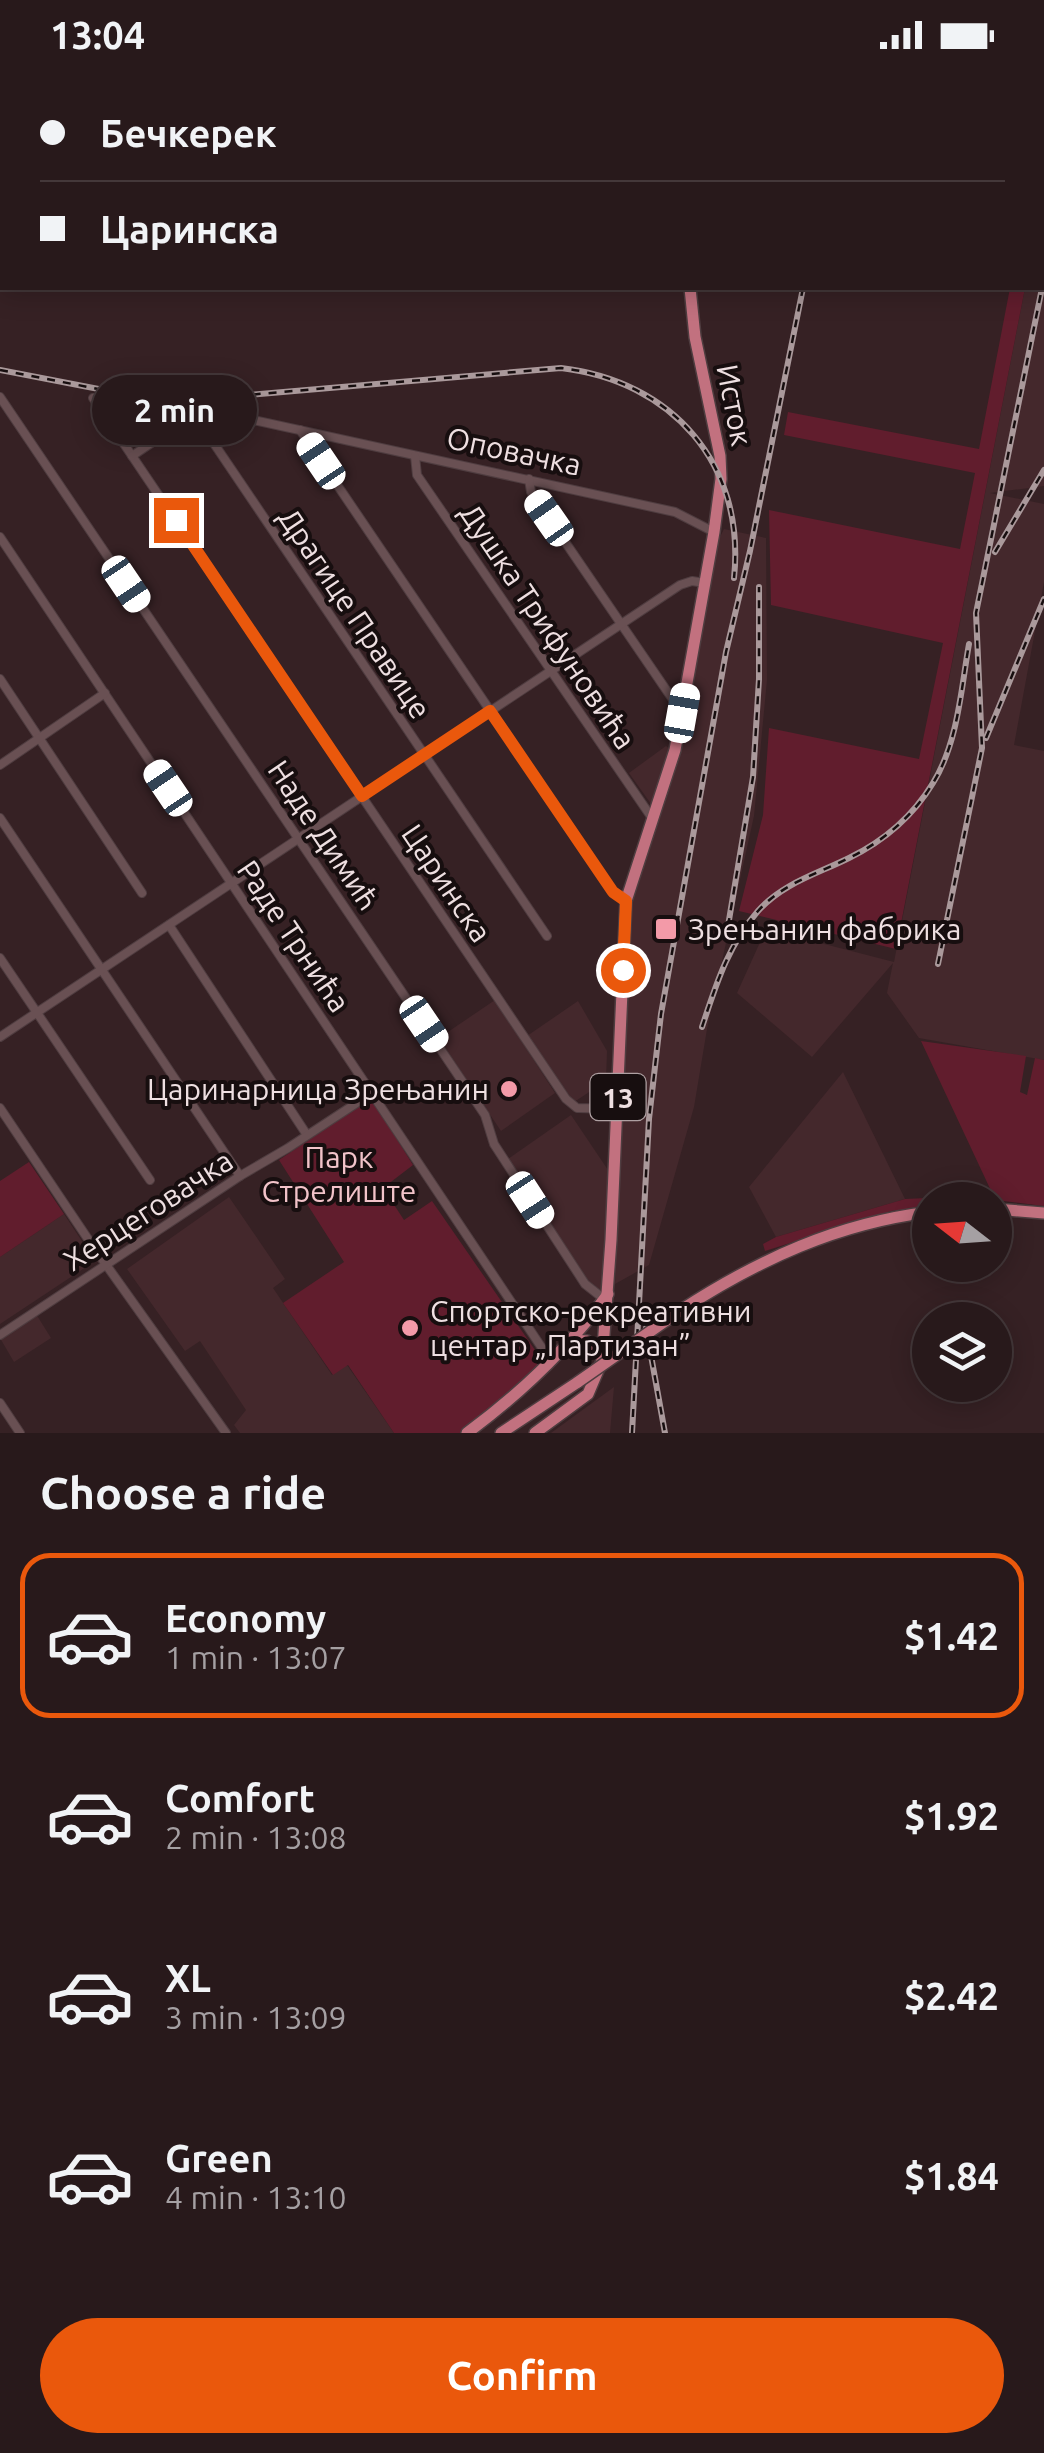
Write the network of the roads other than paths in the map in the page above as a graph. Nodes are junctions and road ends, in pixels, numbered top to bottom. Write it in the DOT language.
graph roads {
  1 [pos="690,290"];
  2 [pos="0,397"];
  3 [pos="93,398"];
  4 [pos="194,414"];
  5 [pos="300,430"];
  6 [pos="132,456"];
  7 [pos="415,456"];
  8 [pos="529,479"];
  9 [pos="714,532"];
  10 [pos="0,536"];
  11 [pos="705,584"];
  12 [pos="622,623"];
  13 [pos="550,670"];
  14 [pos="0,679"];
  15 [pos="105,693"];
  16 [pos="490,711"];
  17 [pos="682,713"];
  18 [pos="39,738"];
  19 [pos="424,755"];
  20 [pos="0,764"];
  21 [pos="362,796"];
  22 [pos="0,818"];
  23 [pos="652,818"];
  24 [pos="298,838"];
  25 [pos="232,883"];
  26 [pos="142,893"];
  27 [pos="626,901"];
  28 [pos="169,925"];
  29 [pos="546,936"];
  30 [pos="0,958"];
  31 [pos="102,970"];
  32 [pos="37,1013"];
  33 [pos="0,1037"];
  34 [pos="372,1093"];
  35 [pos="0,1108"];
  36 [pos="617,1108"];
  37 [pos="307,1135"];
  38 [pos="240,1176"];
  39 [pos="150,1180"];
  40 [pos="1012,1210"];
  41 [pos="1044,1212"];
  42 [pos="912,1215"];
  43 [pos="108,1264"];
  44 [pos="606,1296"];
  45 [pos="0,1335"];
  46 [pos="572,1340"];
  47 [pos="602,1356"];
  48 [pos="550,1360"];
  49 [pos="0,1403"];
  50 [pos="20,1433"];
  51 [pos="226,1433"];
  52 [pos="466,1433"];
  53 [pos="500,1433"];
  54 [pos="535,1433"];
  1 -- 9 [label="main road, Исток / 13"];
  2 -- 24 [label="street, Наде Димић"];
  3 -- 6 [label="street, Царинска"];
  4 -- 5 [label="street, Оповачка"];
  4 -- 6 [label="street"];
  4 -- 19 [label="street, Драгице Правице"];
  5 -- 7 [label="street, Оповачка"];
  5 -- 16 [label="street"];
  6 -- 21 [label="street, Царинска"];
  7 -- 8 [label="street, Оповачка"];
  7 -- 13 [label="street, Душка Трифуновића"];
  8 -- 9 [label="street, Оповачка"];
  8 -- 12 [label="street"];
  9 -- 11 [label="main road, 13"];
  10 -- 15 [label="street, Раде Трнића"];
  11 -- 12 [label="street"];
  11 -- 17 [label="main road, 13"];
  12 -- 13 [label="street"];
  12 -- 17 [label="street"];
  13 -- 16 [label="street"];
  13 -- 23 [label="street, Душка Трифуновића"];
  14 -- 18 [label="street"];
  15 -- 18 [label="street"];
  15 -- 25 [label="street, Раде Трнића"];
  16 -- 19 [label="street"];
  16 -- 27 [label="street"];
  17 -- 23 [label="main road, 13"];
  18 -- 20 [label="street"];
  18 -- 26 [label="street"];
  19 -- 21 [label="street"];
  19 -- 29 [label="street, Драгице Правице"];
  21 -- 24 [label="street"];
  21 -- 36 [label="street, Царинска"];
  22 -- 31 [label="street"];
  23 -- 27 [label="main road, 13"];
  24 -- 25 [label="street"];
  24 -- 44 [label="street, Наде Димић"];
  25 -- 28 [label="street"];
  25 -- 34 [label="street, Раде Трнића"];
  27 -- 36 [label="main road, 13"];
  28 -- 31 [label="street"];
  28 -- 37 [label="street"];
  30 -- 32 [label="street"];
  31 -- 32 [label="street"];
  31 -- 38 [label="street"];
  32 -- 33 [label="street"];
  32 -- 39 [label="street"];
  34 -- 37 [label="street, Херцеговачка"];
  34 -- 48 [label="street, Раде Трнића"];
  35 -- 43 [label="street"];
  36 -- 44 [label="main road, 13"];
  37 -- 38 [label="street, Херцеговачка"];
  38 -- 43 [label="street, Херцеговачка"];
  40 -- 41 [label="main road"];
  42 -- 53 [label="main road, bridge"];
  43 -- 45 [label="street, Херцеговачка"];
  43 -- 51 [label="street"];
  44 -- 46 [label="main road"];
  44 -- 47 [label="main road, 13"];
  46 -- 47 [label="main road"];
  46 -- 48 [label="main road"];
  47 -- 54 [label="main road, 13"];
  48 -- 52 [label="main road"];
  49 -- 50 [label="street"];
}
